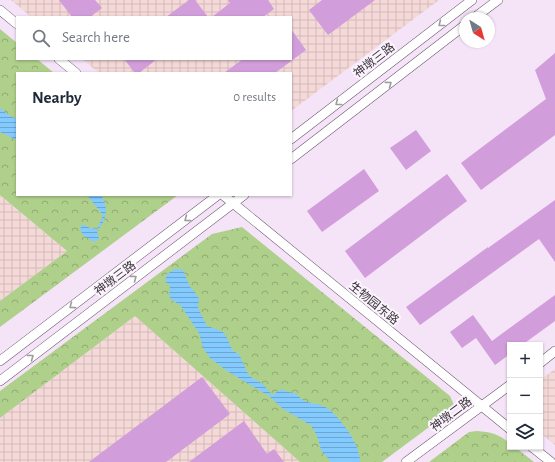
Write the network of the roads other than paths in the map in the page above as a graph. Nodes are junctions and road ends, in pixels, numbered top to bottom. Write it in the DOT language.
graph roads {
  1 [pos="472,0"];
  2 [pos="498,0"];
  3 [pos="0,10"];
  4 [pos="482,12"];
  5 [pos="16,23"];
  6 [pos="459,30"];
  7 [pos="60,60"];
  8 [pos="75,72"];
  9 [pos="292,138"];
  10 [pos="292,158"];
  11 [pos="217,196"];
  12 [pos="224,196"];
  13 [pos="243,196"];
  14 [pos="232,204"];
  15 [pos="555,351"];
  16 [pos="0,361"];
  17 [pos="543,361"];
  18 [pos="0,381"];
  19 [pos="507,387"];
  20 [pos="482,406"];
  21 [pos="507,427"];
  22 [pos="536,450"];
  23 [pos="406,462"];
  24 [pos="551,462"];
  1 -- 9 [label="street, 神墩三路, one-way"];
  2 -- 4 [label="street"];
  3 -- 5 [label="street"];
  10 -- 6 [label="street, one-way"];
  7 -- 8 [label="street"];
  11 -- 16 [label="street, 神墩三路, one-way"];
  12 -- 14 [label="street, 生物园东路"];
  13 -- 14 [label="street, 神墩三路"];
  18 -- 14 [label="street, 神墩三路, one-way"];
  14 -- 20 [label="street, 生物园东路"];
  15 -- 17 [label="street"];
  19 -- 20 [label="street, 神墩二路"];
  20 -- 21 [label="street, 生物园东路"];
  20 -- 23 [label="street, 神墩二路"];
  22 -- 24 [label="street"];
}
